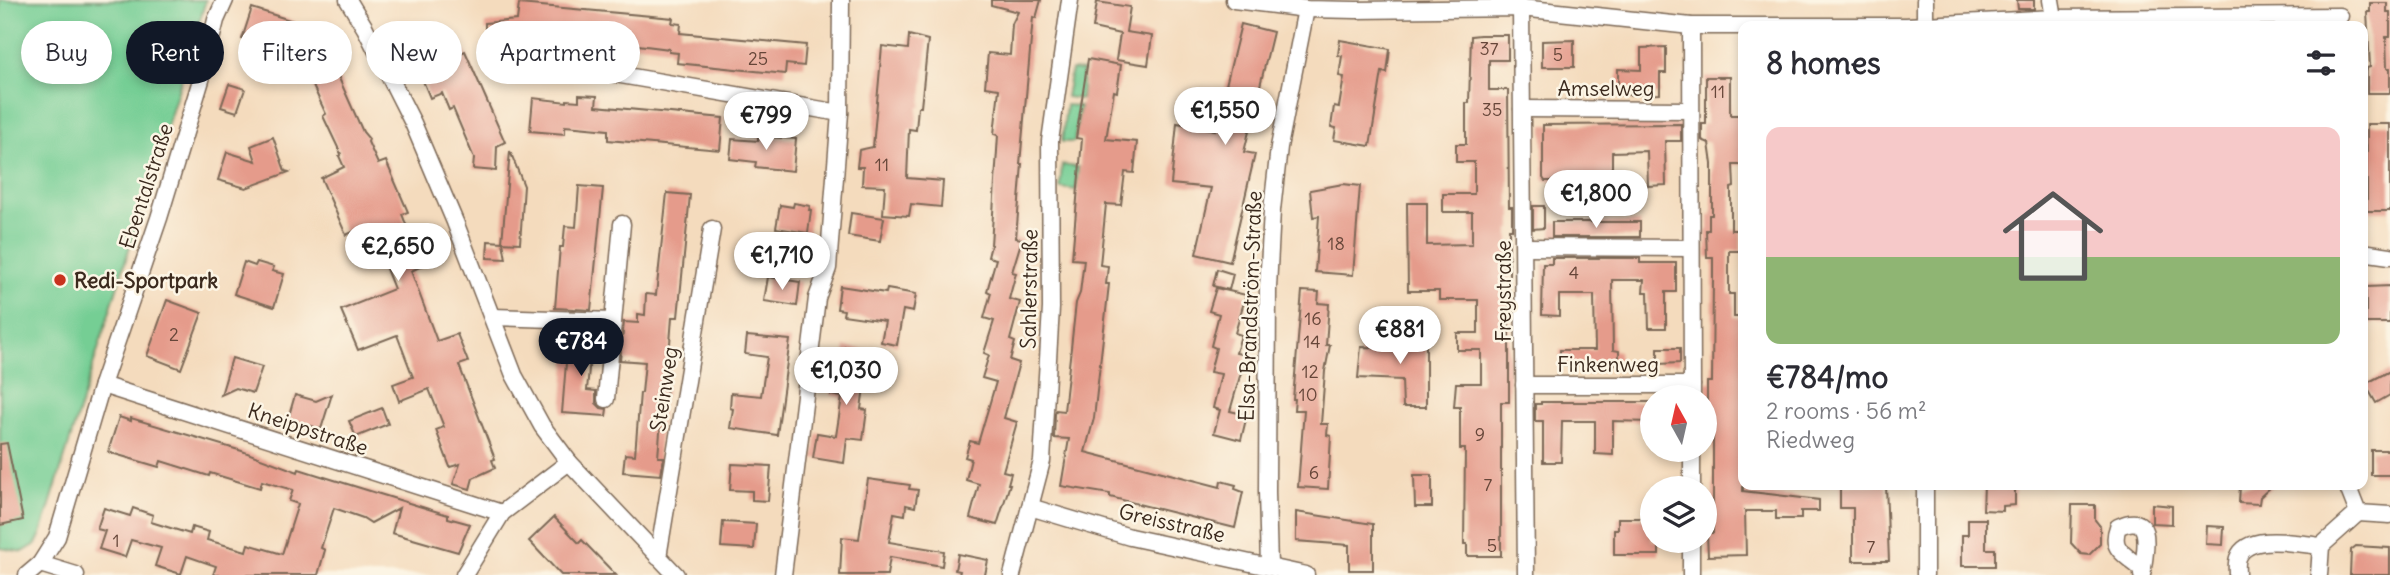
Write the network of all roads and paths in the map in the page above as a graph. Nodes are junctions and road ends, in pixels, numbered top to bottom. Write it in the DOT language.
graph roads {
  1 [pos="225,0"];
  2 [pos="348,0"];
  3 [pos="841,0"];
  4 [pos="1070,0"];
  5 [pos="1234,0"];
  6 [pos="1925,0"];
  7 [pos="2051,0"];
  8 [pos="1521,8"];
  9 [pos="1306,9"];
  10 [pos="2340,14"];
  11 [pos="2054,18"];
  12 [pos="1925,21"];
  13 [pos="1999,21"];
  14 [pos="1691,26"];
  15 [pos="1738,26"];
  16 [pos="640,78"];
  17 [pos="1522,109"];
  18 [pos="1690,110"];
  19 [pos="840,113"];
  20 [pos="622,224"];
  21 [pos="712,229"];
  22 [pos="1524,247"];
  23 [pos="1690,248"];
  24 [pos="2368,253"];
  25 [pos="2390,256"];
  26 [pos="493,317"];
  27 [pos="613,321"];
  28 [pos="102,385"];
  29 [pos="1524,385"];
  30 [pos="1692,385"];
  31 [pos="1640,389"];
  32 [pos="606,399"];
  33 [pos="569,462"];
  34 [pos="1925,490"];
  35 [pos="2349,490"];
  36 [pos="1030,508"];
  37 [pos="502,513"];
  38 [pos="2358,513"];
  39 [pos="2390,515"];
  40 [pos="2321,546"];
  41 [pos="1691,553"];
  42 [pos="658,557"];
  43 [pos="40,564"];
  44 [pos="1269,566"];
  45 [pos="27,575"];
  46 [pos="76,575"];
  47 [pos="464,575"];
  48 [pos="676,575"];
  49 [pos="783,575"];
  50 [pos="1012,575"];
  51 [pos="1306,575"];
  52 [pos="1527,575"];
  53 [pos="1691,575"];
  54 [pos="1924,575"];
  55 [pos="2237,575"];
  56 [pos="2319,575"];
  1 -- 28 [label="street, Ebentalstraße"];
  2 -- 26 [label="street"];
  3 -- 19 [label="street"];
  4 -- 36 [label="street, Sahlerstraße"];
  5 -- 9 [label="street"];
  6 -- 12 [label="street"];
  7 -- 11 [label="street"];
  8 -- 9 [label="street"];
  8 -- 14 [label="street"];
  8 -- 17 [label="street, Freystraße"];
  9 -- 44 [label="street, Elsa-Brandström-Straße"];
  10 -- 11 [label="street"];
  11 -- 13 [label="street"];
  14 -- 15 [label="street"];
  14 -- 18 [label="street"];
  16 -- 19 [label="street"];
  17 -- 18 [label="street, Amselweg"];
  17 -- 22 [label="street, Freystraße"];
  18 -- 23 [label="street"];
  19 -- 49 [label="street"];
  20 -- 27 [label="street"];
  21 -- 42 [label="street, Steinweg"];
  22 -- 23 [label="street"];
  22 -- 29 [label="street, Freystraße"];
  23 -- 30 [label="street"];
  24 -- 25 [label="street"];
  26 -- 27 [label="street"];
  26 -- 33 [label="street"];
  27 -- 32 [label="street"];
  28 -- 37 [label="street, Kneippstraße"];
  28 -- 43 [label="street, Ebentalstraße"];
  29 -- 31 [label="street, Finkenweg"];
  29 -- 52 [label="street, Freystraße"];
  33 -- 37 [label="street"];
  33 -- 42 [label="street"];
  34 -- 54 [label="street"];
  35 -- 38 [label="street"];
  36 -- 44 [label="street, Greisstraße"];
  36 -- 50 [label="street, Sahlerstraße"];
  37 -- 47 [label="street"];
  38 -- 39 [label="street"];
  38 -- 40 [label="street"];
  40 -- 55 [label="street"];
  40 -- 56 [label="street"];
  41 -- 53 [label="street"];
  42 -- 48 [label="street"];
  43 -- 45 [label="street, Ebentalstraße"];
  43 -- 46 [label="street"];
  44 -- 51 [label="street, Greisstraße"];
}
